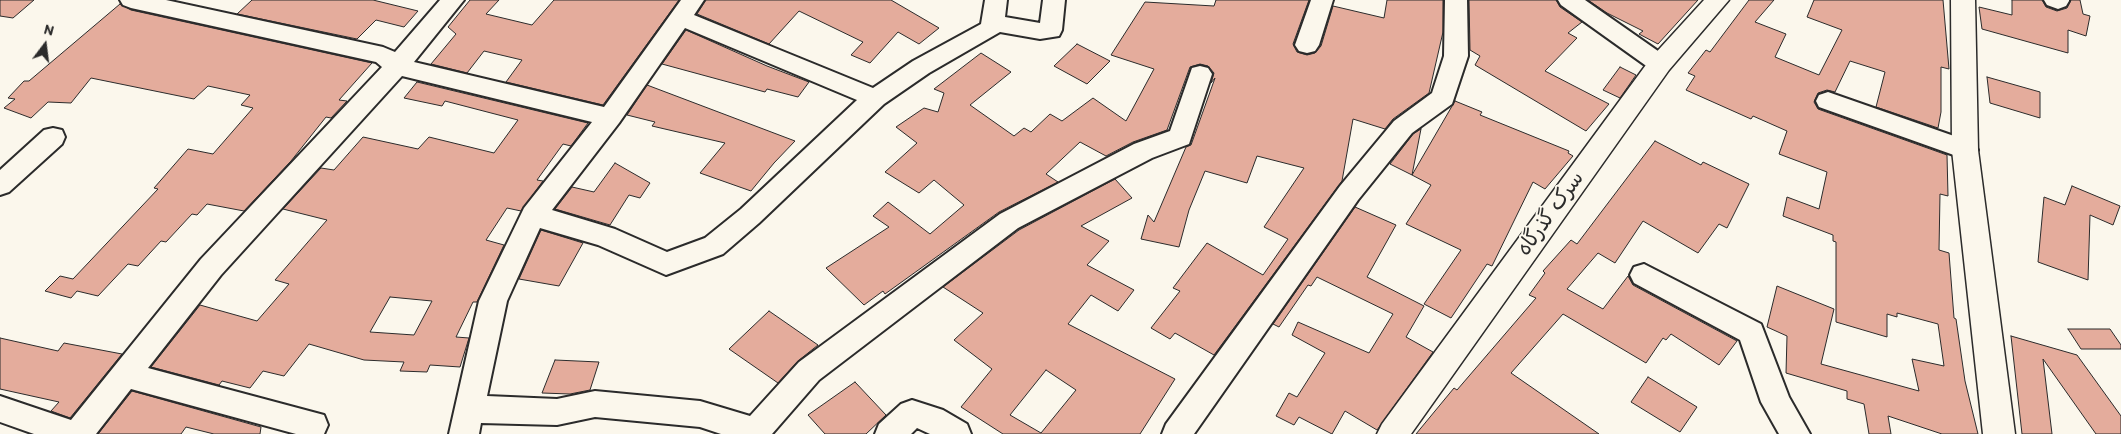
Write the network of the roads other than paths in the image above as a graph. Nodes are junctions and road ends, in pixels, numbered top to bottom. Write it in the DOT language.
graph roads {
  1 [pos="131,0"];
  2 [pos="453,0"];
  3 [pos="1054,0"];
  4 [pos="1322,0"];
  5 [pos="1456,0"];
  6 [pos="1717,0"];
  7 [pos="1963,0"];
  8 [pos="1582,3"];
  9 [pos="687,9"];
  10 [pos="994,12"];
  11 [pos="1307,45"];
  12 [pos="1660,64"];
  13 [pos="397,66"];
  14 [pos="1200,74"];
  15 [pos="876,98"];
  16 [pos="1828,102"];
  17 [pos="610,117"];
  18 [pos="53,137"];
  19 [pos="1965,150"];
  20 [pos="0,185"];
  21 [pos="533,216"];
  22 [pos="1644,275"];
  23 [pos="125,375"];
  24 [pos="0,409"];
  25 [pos="466,421"];
  26 [pos="313,425"];
  27 [pos="754,433"];
  28 [pos="73,434"];
  29 [pos="78,434"];
  30 [pos="890,434"];
  31 [pos="956,434"];
  32 [pos="1177,434"];
  33 [pos="1393,434"];
  34 [pos="1795,434"];
  35 [pos="1999,434"];
  1 -- 13 [label="street"];
  2 -- 13 [label="street"];
  3 -- 10 [label="street"];
  4 -- 11 [label="street"];
  5 -- 32 [label="street"];
  6 -- 12 [label="street, سرک گذرگاه"];
  7 -- 19 [label="street"];
  8 -- 12 [label="street"];
  9 -- 15 [label="street"];
  9 -- 17 [label="street"];
  10 -- 15 [label="street"];
  12 -- 33 [label="street, سرک گذرگاه"];
  13 -- 17 [label="street"];
  13 -- 23 [label="street"];
  14 -- 27 [label="street"];
  15 -- 21 [label="street"];
  16 -- 19 [label="street"];
  17 -- 21 [label="street"];
  18 -- 20 [label="street"];
  19 -- 35 [label="street"];
  21 -- 25 [label="street"];
  22 -- 34 [label="street"];
  23 -- 26 [label="street"];
  23 -- 29 [label="street"];
  24 -- 28 [label="street"];
  25 -- 27 [label="street"];
  30 -- 31 [label="street"];
}
